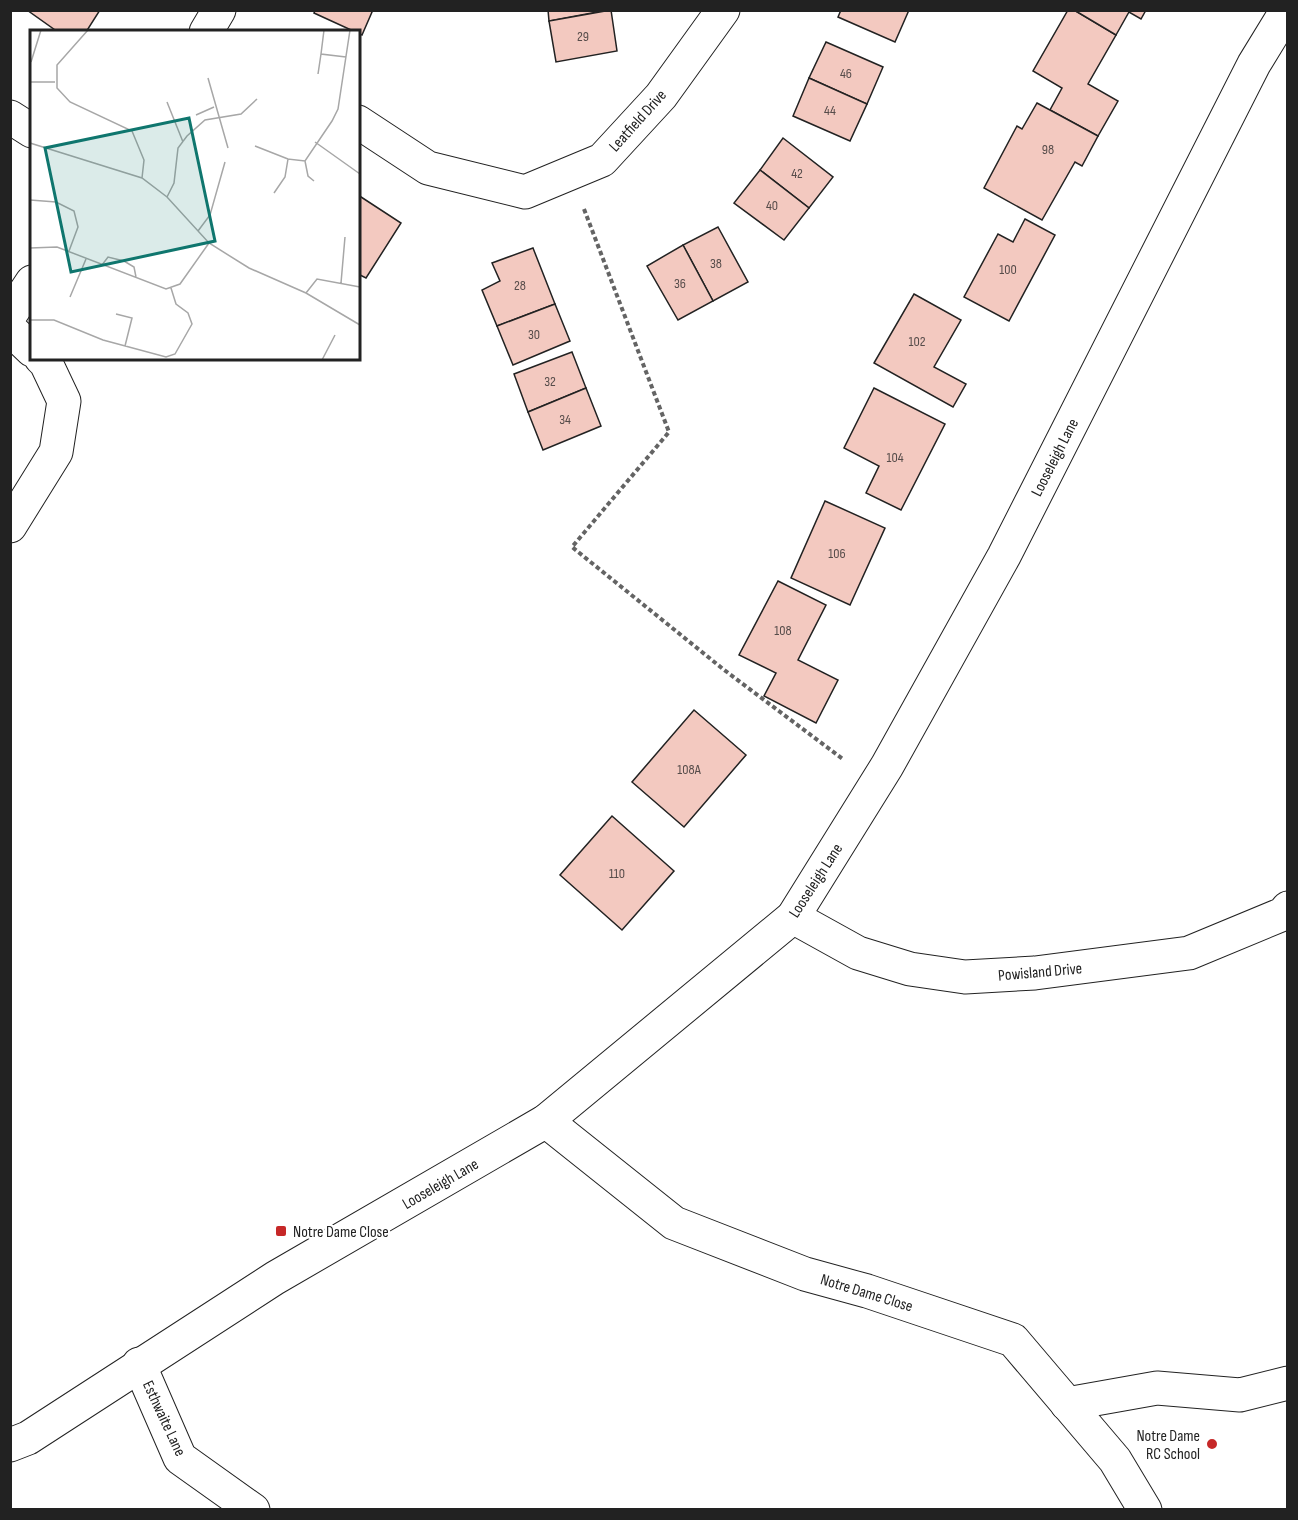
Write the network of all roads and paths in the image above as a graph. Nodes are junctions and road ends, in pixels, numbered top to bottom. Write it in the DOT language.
graph roads {
  1 [pos="723,10"];
  2 [pos="1287,10"];
  3 [pos="10,117"];
  4 [pos="360,123"];
  5 [pos="30,130"];
  6 [pos="570,173"];
  7 [pos="30,285"];
  8 [pos="10,315"];
  9 [pos="10,329"];
  10 [pos="30,348"];
  11 [pos="42,360"];
  12 [pos="10,526"];
  13 [pos="877,782"];
  14 [pos="1287,908"];
  15 [pos="793,917"];
  16 [pos="546,1121"];
  17 [pos="139,1364"];
  18 [pos="1287,1383"];
  19 [pos="1067,1404"];
  20 [pos="10,1445"];
  21 [pos="253,1509"];
  22 [pos="1145,1509"];
  1 -- 6 [label="street, Leatfield Drive"];
  2 -- 13 [label="street, Looseleigh Lane"];
  3 -- 5 [label="street"];
  4 -- 6 [label="street, Leatfield Drive"];
  6 -- 13 [label="path"];
  7 -- 8 [label="street"];
  9 -- 10 [label="street"];
  11 -- 12 [label="street"];
  13 -- 15 [label="street, Looseleigh Lane"];
  14 -- 15 [label="street, Powisland Drive"];
  15 -- 16 [label="street, Looseleigh Lane"];
  16 -- 17 [label="street, Looseleigh Lane"];
  16 -- 19 [label="street, Notre Dame Close"];
  17 -- 20 [label="street, Looseleigh Lane"];
  17 -- 21 [label="street, Esthwaite Lane"];
  18 -- 19 [label="street"];
  19 -- 22 [label="street, Notre Dame Close"];
}
